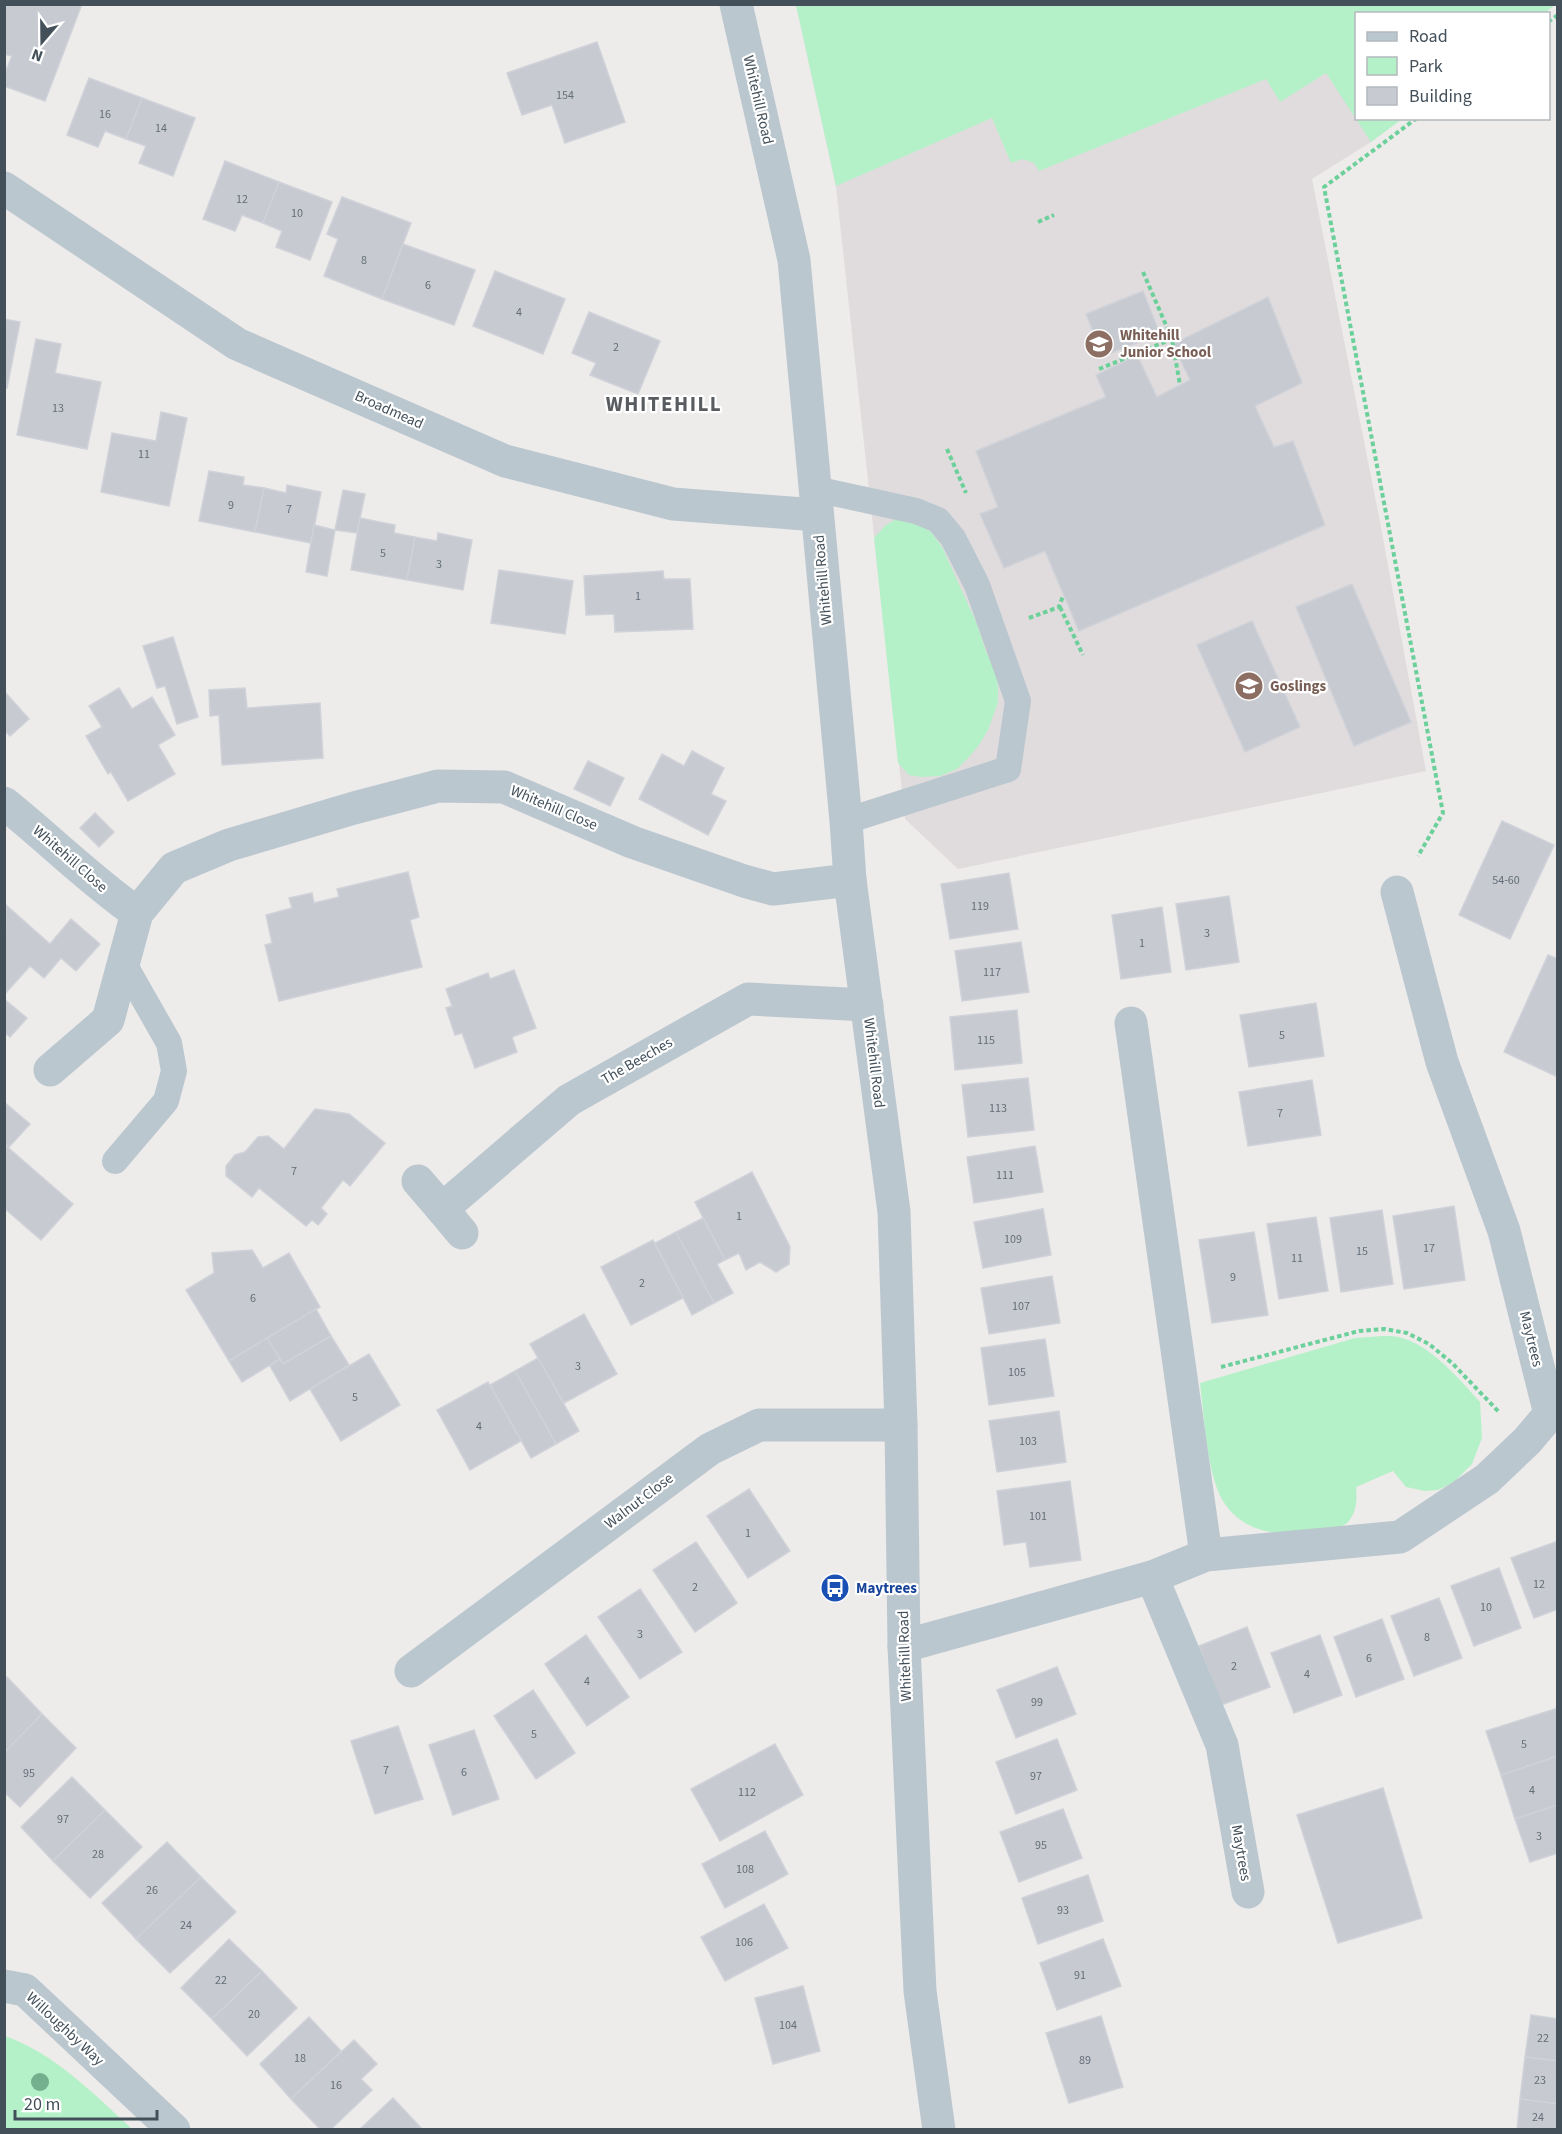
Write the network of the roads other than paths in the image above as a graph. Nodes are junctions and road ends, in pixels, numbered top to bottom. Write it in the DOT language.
graph roads {
  1 [pos="736,4"];
  2 [pos="4,188"];
  3 [pos="816,502"];
  4 [pos="4,803"];
  5 [pos="846,821"];
  6 [pos="850,880"];
  7 [pos="1396,892"];
  8 [pos="136,913"];
  9 [pos="124,964"];
  10 [pos="867,1005"];
  11 [pos="1131,1023"];
  12 [pos="50,1070"];
  13 [pos="115,1161"];
  14 [pos="418,1181"];
  15 [pos="901,1425"];
  16 [pos="1545,1429"];
  17 [pos="1206,1555"];
  18 [pos="1152,1577"];
  19 [pos="904,1646"];
  20 [pos="411,1671"];
  21 [pos="1248,1892"];
  22 [pos="4,1986"];
  23 [pos="174,2130"];
  24 [pos="939,2130"];
  1 -- 3 [label="street, Whitehill Road"];
  2 -- 3 [label="street, Broadmead"];
  3 -- 5 [label="street, Whitehill Road"];
  3 -- 5 [label="lane"];
  4 -- 8 [label="street, Whitehill Close"];
  5 -- 6 [label="street, Whitehill Road"];
  6 -- 8 [label="street, Whitehill Close"];
  6 -- 10 [label="street, Whitehill Road"];
  7 -- 16 [label="street, Maytrees"];
  8 -- 9 [label="street, Whitehill Close"];
  9 -- 12 [label="street, Whitehill Close"];
  9 -- 13 [label="lane"];
  10 -- 14 [label="street, The Beeches"];
  10 -- 15 [label="street, Whitehill Road"];
  11 -- 17 [label="street"];
  15 -- 19 [label="street, Whitehill Road"];
  15 -- 20 [label="street, Walnut Close"];
  16 -- 17 [label="street"];
  17 -- 18 [label="street"];
  18 -- 19 [label="street"];
  18 -- 21 [label="street, Maytrees"];
  19 -- 24 [label="street, Whitehill Road"];
  22 -- 23 [label="street, Willoughby Way"];
}
